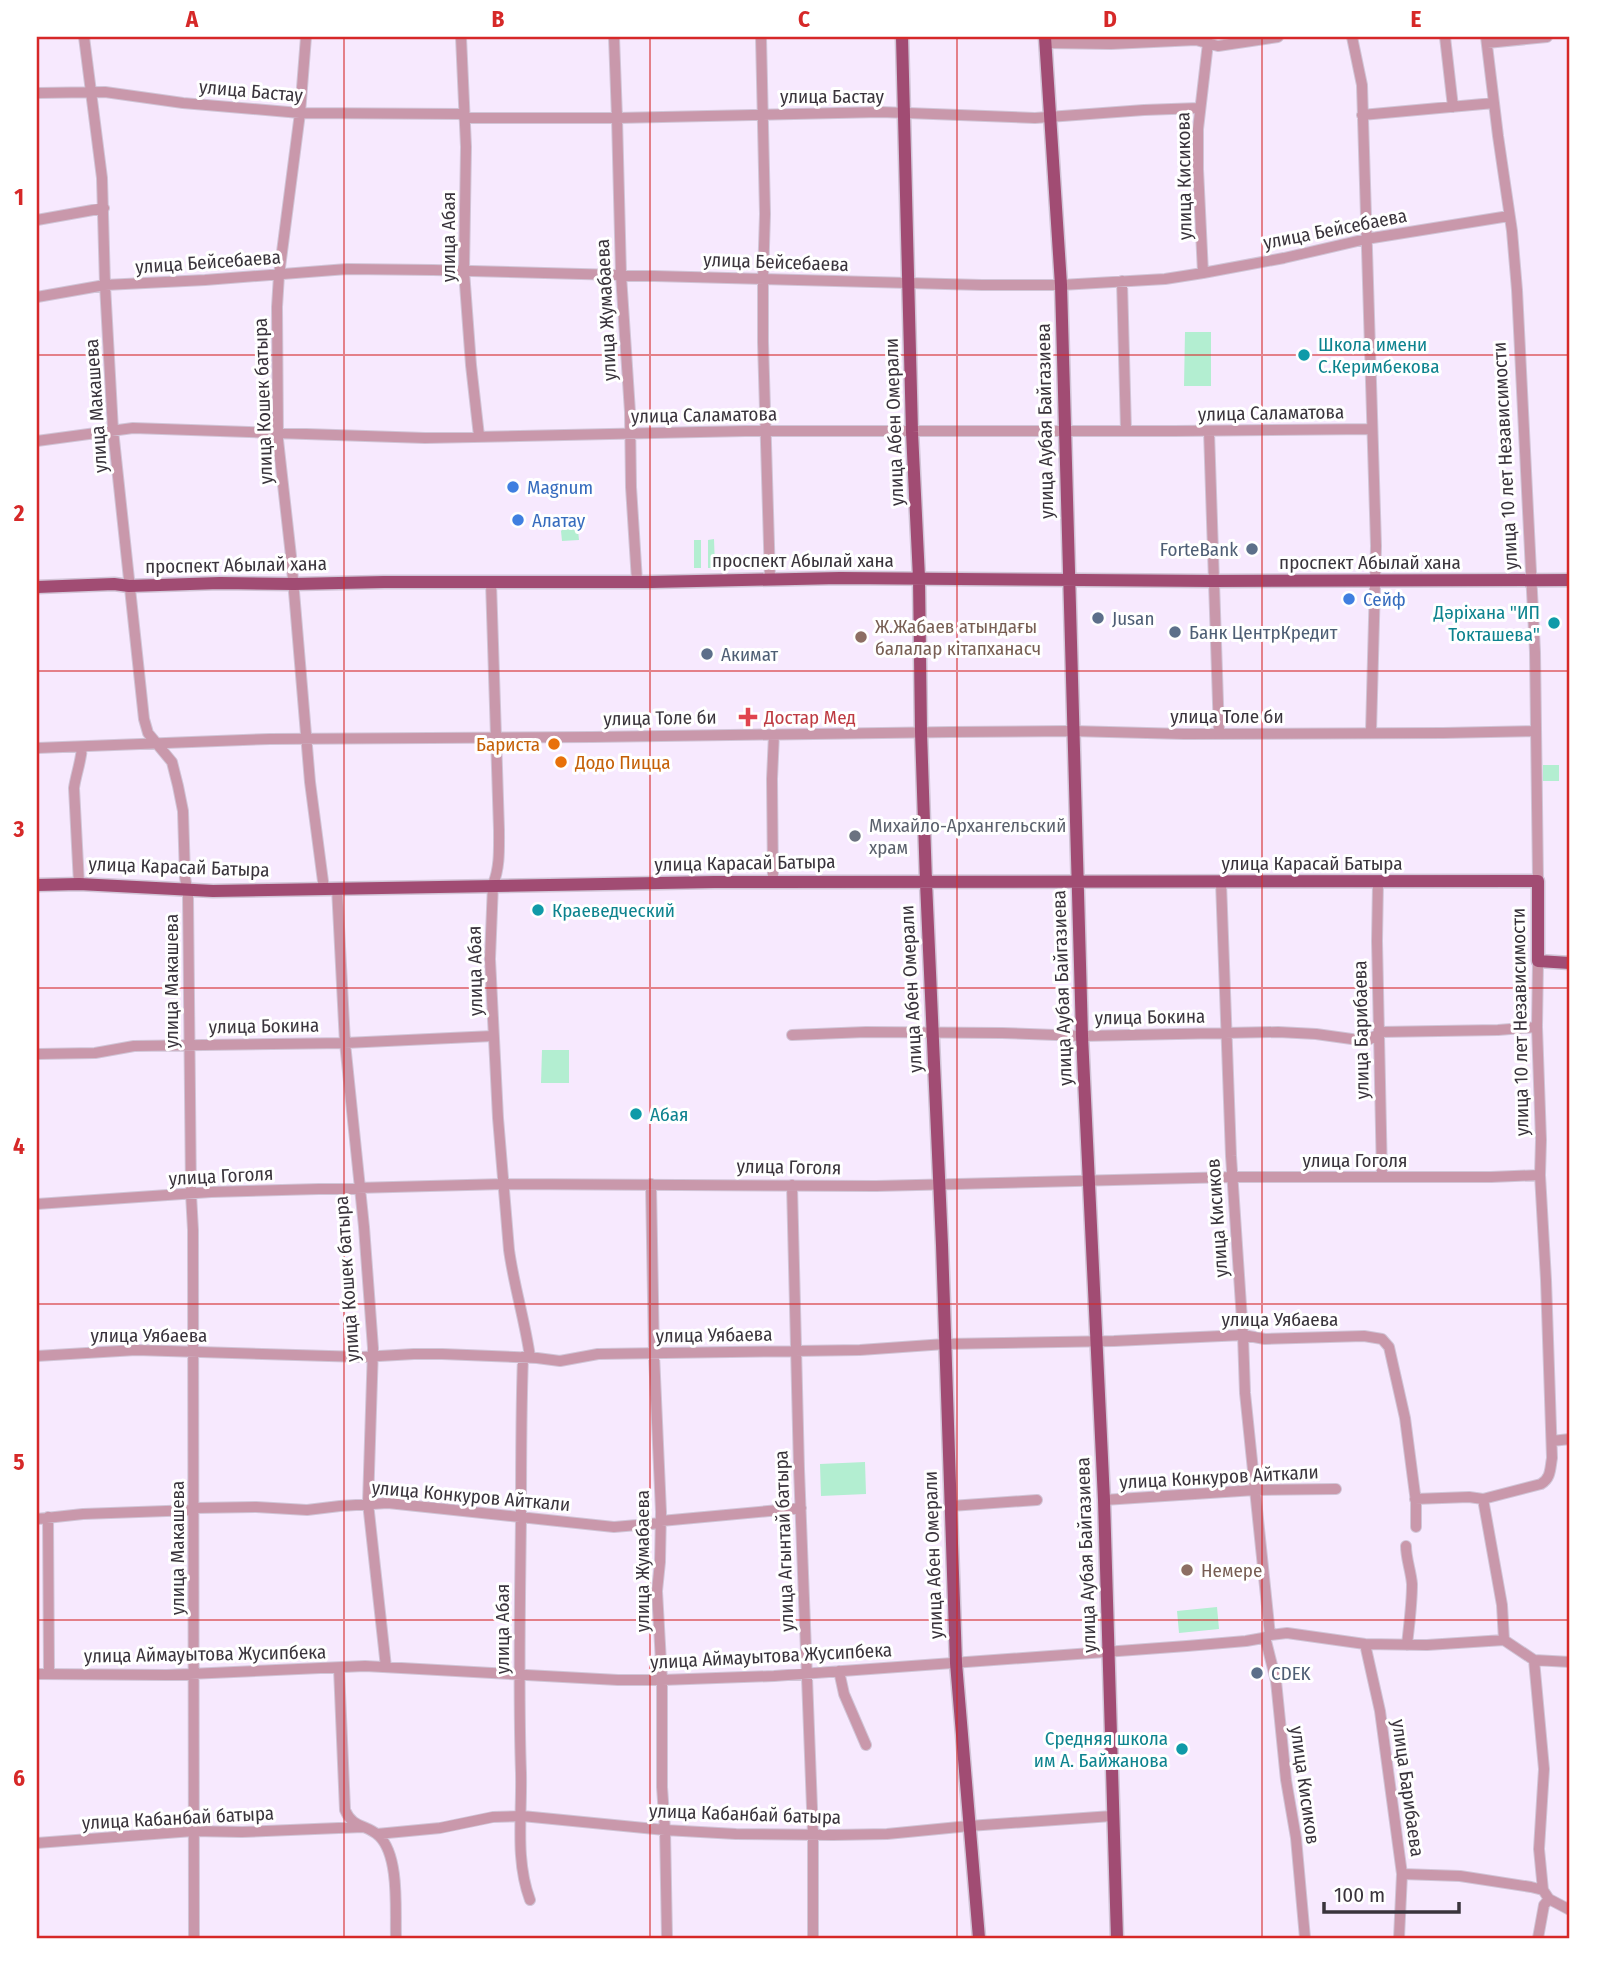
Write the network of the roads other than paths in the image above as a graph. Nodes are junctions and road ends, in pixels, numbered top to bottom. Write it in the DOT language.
graph roads {
  1 [pos="84,37"];
  2 [pos="306,37"];
  3 [pos="461,37"];
  4 [pos="614,37"];
  5 [pos="761,37"];
  6 [pos="902,37"];
  7 [pos="1278,37"];
  8 [pos="1352,37"];
  9 [pos="1445,37"];
  10 [pos="1547,37"];
  11 [pos="1045,40"];
  12 [pos="1206,40"];
  13 [pos="1486,40"];
  14 [pos="92,92"];
  15 [pos="37,93"];
  16 [pos="1494,103"];
  17 [pos="1453,107"];
  18 [pos="1199,108"];
  19 [pos="300,113"];
  20 [pos="762,114"];
  21 [pos="904,114"];
  22 [pos="1362,115"];
  23 [pos="464,116"];
  24 [pos="1051,117"];
  25 [pos="617,118"];
  26 [pos="104,208"];
  27 [pos="1509,216"];
  28 [pos="37,220"];
  29 [pos="1366,239"];
  30 [pos="464,271"];
  31 [pos="1203,273"];
  32 [pos="279,275"];
  33 [pos="621,275"];
  34 [pos="763,279"];
  35 [pos="1122,281"];
  36 [pos="910,283"];
  37 [pos="105,285"];
  38 [pos="1061,285"];
  39 [pos="37,297"];
  40 [pos="1372,429"];
  41 [pos="113,430"];
  42 [pos="1064,430"];
  43 [pos="767,431"];
  44 [pos="1126,431"];
  45 [pos="1209,431"];
  46 [pos="912,432"];
  47 [pos="278,433"];
  48 [pos="631,434"];
  49 [pos="479,436"];
  50 [pos="37,441"];
  51 [pos="919,578"];
  52 [pos="770,579"];
  53 [pos="1068,579"];
  54 [pos="1531,580"];
  55 [pos="1570,580"];
  56 [pos="637,581"];
  57 [pos="1213,581"];
  58 [pos="491,582"];
  59 [pos="1375,582"];
  60 [pos="293,584"];
  61 [pos="129,586"];
  62 [pos="37,587"];
  63 [pos="1072,731"];
  64 [pos="1536,731"];
  65 [pos="921,732"];
  66 [pos="1371,732"];
  67 [pos="1219,733"];
  68 [pos="775,734"];
  69 [pos="497,738"];
  70 [pos="306,740"];
  71 [pos="157,743"];
  72 [pos="82,747"];
  73 [pos="37,748"];
  74 [pos="1221,881"];
  75 [pos="1538,881"];
  76 [pos="773,882"];
  77 [pos="926,882"];
  78 [pos="1378,882"];
  79 [pos="1077,883"];
  80 [pos="79,884"];
  81 [pos="493,884"];
  82 [pos="37,885"];
  83 [pos="337,888"];
  84 [pos="324,889"];
  85 [pos="187,890"];
  86 [pos="1538,961"];
  87 [pos="1570,963"];
  88 [pos="1537,1027"];
  89 [pos="932,1032"];
  90 [pos="1226,1033"];
  91 [pos="1379,1033"];
  92 [pos="792,1035"];
  93 [pos="493,1036"];
  94 [pos="1082,1036"];
  95 [pos="345,1043"];
  96 [pos="189,1045"];
  97 [pos="37,1054"];
  98 [pos="1540,1175"];
  99 [pos="1232,1177"];
  100 [pos="1382,1177"];
  101 [pos="1088,1181"];
  102 [pos="504,1184"];
  103 [pos="651,1184"];
  104 [pos="939,1184"];
  105 [pos="792,1185"];
  106 [pos="359,1189"];
  107 [pos="191,1194"];
  108 [pos="37,1203"];
  109 [pos="1243,1335"];
  110 [pos="1097,1341"];
  111 [pos="945,1345"];
  112 [pos="193,1351"];
  113 [pos="796,1351"];
  114 [pos="654,1354"];
  115 [pos="37,1356"];
  116 [pos="371,1356"];
  117 [pos="526,1357"];
  118 [pos="1570,1439"];
  119 [pos="1552,1441"];
  120 [pos="1336,1489"];
  121 [pos="1255,1490"];
  122 [pos="1415,1499"];
  123 [pos="1483,1499"];
  124 [pos="1037,1500"];
  125 [pos="1104,1500"];
  126 [pos="368,1503"];
  127 [pos="951,1506"];
  128 [pos="801,1508"];
  129 [pos="194,1509"];
  130 [pos="48,1517"];
  131 [pos="520,1517"];
  132 [pos="37,1519"];
  133 [pos="661,1522"];
  134 [pos="1416,1527"];
  135 [pos="1406,1546"];
  136 [pos="1267,1636"];
  137 [pos="1504,1640"];
  138 [pos="1365,1644"];
  139 [pos="1407,1645"];
  140 [pos="1109,1651"];
  141 [pos="1534,1660"];
  142 [pos="1570,1662"];
  143 [pos="956,1663"];
  144 [pos="386,1667"];
  145 [pos="339,1668"];
  146 [pos="839,1671"];
  147 [pos="806,1672"];
  148 [pos="37,1674"];
  149 [pos="49,1674"];
  150 [pos="195,1674"];
  151 [pos="519,1674"];
  152 [pos="662,1680"];
  153 [pos="866,1745"];
  154 [pos="522,1816"];
  155 [pos="1112,1816"];
  156 [pos="968,1826"];
  157 [pos="363,1827"];
  158 [pos="665,1830"];
  159 [pos="193,1831"];
  160 [pos="377,1834"];
  161 [pos="813,1834"];
  162 [pos="37,1843"];
  163 [pos="1402,1874"];
  164 [pos="1546,1895"];
  165 [pos="530,1900"];
  166 [pos="1570,1910"];
  167 [pos="194,1938"];
  168 [pos="396,1938"];
  169 [pos="667,1938"];
  170 [pos="813,1938"];
  171 [pos="979,1938"];
  172 [pos="1117,1938"];
  173 [pos="1306,1938"];
  174 [pos="1399,1938"];
  175 [pos="1538,1938"];
  1 -- 14 [label="street, улица Макашева"];
  2 -- 19 [label="street, улица Кошек батыра"];
  3 -- 23 [label="street, улица Абая"];
  4 -- 25 [label="street, улица Жумабаева"];
  5 -- 20 [label="street"];
  6 -- 21 [label="main road, улица Абен Омерали"];
  7 -- 12 [label="street"];
  8 -- 22 [label="street"];
  9 -- 17 [label="street"];
  10 -- 13 [label="street"];
  11 -- 12 [label="street"];
  11 -- 24 [label="main road, улица Аубая Байгазиева"];
  12 -- 18 [label="street, улица Кисикова"];
  13 -- 16 [label="street, улица 10 лет Независимости"];
  14 -- 15 [label="street, улица Бастау"];
  14 -- 19 [label="street, улица Бастау"];
  14 -- 26 [label="street, улица Макашева"];
  16 -- 17 [label="street"];
  16 -- 27 [label="street, улица 10 лет Независимости"];
  17 -- 22 [label="street"];
  18 -- 24 [label="street, улица Бастау"];
  18 -- 31 [label="street, улица Кисикова"];
  19 -- 23 [label="street, улица Бастау"];
  19 -- 32 [label="street, улица Кошек батыра"];
  20 -- 21 [label="street, улица Бастау"];
  20 -- 25 [label="street, улица Бастау"];
  20 -- 34 [label="street"];
  21 -- 24 [label="street, улица Бастау"];
  21 -- 36 [label="main road, улица Абен Омерали"];
  22 -- 29 [label="street"];
  23 -- 25 [label="street, улица Бастау"];
  23 -- 30 [label="street, улица Абая"];
  24 -- 38 [label="main road, улица Аубая Байгазиева"];
  25 -- 33 [label="street, улица Жумабаева"];
  26 -- 28 [label="street"];
  26 -- 37 [label="street, улица Макашева"];
  27 -- 29 [label="street, улица Бейсебаева"];
  27 -- 54 [label="street, улица 10 лет Независимости"];
  29 -- 31 [label="street, улица Бейсебаева"];
  29 -- 40 [label="street"];
  30 -- 32 [label="street, улица Бейсебаева"];
  30 -- 33 [label="street, улица Бейсебаева"];
  30 -- 49 [label="street, улица Абая"];
  31 -- 35 [label="street, улица Бейсебаева"];
  32 -- 37 [label="street, улица Бейсебаева"];
  32 -- 47 [label="street, улица Кошек батыра"];
  33 -- 34 [label="street, улица Бейсебаева"];
  33 -- 48 [label="street, улица Жумабаева"];
  34 -- 36 [label="street, улица Бейсебаева"];
  34 -- 43 [label="street"];
  35 -- 38 [label="street, улица Бейсебаева"];
  35 -- 44 [label="street"];
  36 -- 38 [label="street, улица Бейсебаева"];
  36 -- 46 [label="main road, улица Абен Омерали"];
  37 -- 39 [label="street, улица Бейсебаева"];
  37 -- 41 [label="street, улица Макашева"];
  38 -- 42 [label="main road, улица Аубая Байгазиева"];
  40 -- 45 [label="street, улица Саламатова"];
  40 -- 59 [label="street"];
  41 -- 47 [label="street, улица Саламатова"];
  41 -- 50 [label="street, улица Саламатова"];
  41 -- 61 [label="street, улица Макашева"];
  42 -- 44 [label="street, улица Саламатова"];
  42 -- 46 [label="street, улица Саламатова"];
  42 -- 53 [label="main road, улица Аубая Байгазиева"];
  43 -- 46 [label="street, улица Саламатова"];
  43 -- 48 [label="street, улица Саламатова"];
  43 -- 52 [label="street"];
  44 -- 45 [label="street, улица Саламатова"];
  45 -- 57 [label="street"];
  46 -- 51 [label="main road, улица Абен Омерали"];
  47 -- 49 [label="street, улица Саламатова"];
  47 -- 60 [label="street, улица Кошек батыра"];
  48 -- 49 [label="street, улица Саламатова"];
  48 -- 56 [label="street, улица Жумабаева"];
  51 -- 52 [label="main road, проспект Абылай хана"];
  51 -- 53 [label="main road, проспект Абылай хана"];
  51 -- 65 [label="main road, улица Абен Омерали"];
  52 -- 56 [label="main road, проспект Абылай хана"];
  53 -- 57 [label="main road, проспект Абылай хана"];
  53 -- 63 [label="main road, улица Аубая Байгазиева"];
  54 -- 55 [label="main road, проспект Абылай хана"];
  54 -- 59 [label="main road, проспект Абылай хана"];
  54 -- 64 [label="street, улица 10 лет Независимости"];
  56 -- 58 [label="main road, проспект Абылай хана"];
  57 -- 59 [label="main road, проспект Абылай хана"];
  57 -- 67 [label="street"];
  58 -- 60 [label="main road, проспект Абылай хана"];
  58 -- 69 [label="street, улица Абая"];
  59 -- 66 [label="street"];
  60 -- 61 [label="main road, проспект Абылай хана"];
  60 -- 70 [label="street, улица Кошек батыра"];
  61 -- 62 [label="main road, проспект Абылай хана"];
  61 -- 71 [label="street, улица Макашева"];
  63 -- 65 [label="street, улица Толе би"];
  63 -- 67 [label="street, улица Толе би"];
  63 -- 79 [label="main road, улица Аубая Байгазиева"];
  64 -- 66 [label="street, улица Толе би"];
  64 -- 75 [label="street, улица 10 лет Независимости"];
  65 -- 68 [label="street, улица Толе би"];
  65 -- 77 [label="main road, улица Абен Омерали"];
  66 -- 67 [label="street, улица Толе би"];
  68 -- 69 [label="street, улица Толе би"];
  68 -- 76 [label="street"];
  69 -- 70 [label="street, улица Толе би"];
  69 -- 81 [label="street, улица Абая"];
  70 -- 71 [label="street, улица Толе би"];
  70 -- 84 [label="street, улица Кошек батыра"];
  71 -- 72 [label="street, улица Толе би"];
  71 -- 85 [label="street, улица Макашева"];
  72 -- 73 [label="street, улица Толе би"];
  72 -- 80 [label="street"];
  74 -- 78 [label="main road, улица Карасай Батыра"];
  74 -- 79 [label="main road, улица Карасай Батыра"];
  74 -- 90 [label="street, улица Кисиков"];
  75 -- 78 [label="main road, улица Карасай Батыра"];
  75 -- 86 [label="main road, улица 10 лет Независимости"];
  76 -- 77 [label="main road, улица Карасай Батыра"];
  76 -- 81 [label="main road, улица Карасай Батыра"];
  77 -- 79 [label="main road, улица Карасай Батыра"];
  77 -- 89 [label="main road, улица Абен Омерали"];
  78 -- 91 [label="street, улица Барибаева"];
  79 -- 94 [label="main road, улица Аубая Байгазиева"];
  80 -- 82 [label="main road, улица Карасай Батыра"];
  80 -- 85 [label="main road, улица Карасай Батыра"];
  81 -- 83 [label="main road, улица Карасай Батыра"];
  81 -- 93 [label="street, улица Абая"];
  83 -- 84 [label="main road, улица Карасай Батыра"];
  83 -- 95 [label="street, улица Кошек батыра"];
  84 -- 85 [label="main road, улица Карасай Батыра"];
  85 -- 96 [label="street, улица Макашева"];
  86 -- 87 [label="main road"];
  86 -- 88 [label="street, улица 10 лет Независимости"];
  88 -- 91 [label="street, улица Бокина"];
  88 -- 98 [label="street, улица 10 лет Независимости"];
  89 -- 92 [label="street, улица Бокина"];
  89 -- 94 [label="street, улица Бокина"];
  89 -- 104 [label="main road, улица Абен Омерали"];
  90 -- 91 [label="street, улица Бокина"];
  90 -- 94 [label="street, улица Бокина"];
  90 -- 99 [label="street, улица Кисиков"];
  91 -- 100 [label="street, улица Барибаева"];
  93 -- 95 [label="street, улица Бокина"];
  93 -- 102 [label="street, улица Абая"];
  94 -- 101 [label="main road, улица Аубая Байгазиева"];
  95 -- 96 [label="street, улица Бокина"];
  95 -- 106 [label="street, улица Кошек батыра"];
  96 -- 97 [label="street, улица Бокина"];
  96 -- 107 [label="street, улица Макашева"];
  98 -- 100 [label="street, улица Гоголя"];
  98 -- 119 [label="street, улица 10 лет Независимости"];
  99 -- 100 [label="street, улица Гоголя"];
  99 -- 101 [label="street, улица Гоголя"];
  99 -- 109 [label="street, улица Кисиков"];
  101 -- 104 [label="street, улица Гоголя"];
  101 -- 110 [label="main road, улица Аубая Байгазиева"];
  102 -- 103 [label="street, улица Гоголя"];
  102 -- 106 [label="street, улица Гоголя"];
  102 -- 117 [label="street, улица Абая"];
  103 -- 105 [label="street, улица Гоголя"];
  103 -- 114 [label="street, улица Жумабаева"];
  104 -- 105 [label="street, улица Гоголя"];
  104 -- 111 [label="main road, улица Абен Омерали"];
  105 -- 113 [label="street, улица Агынтай батыра"];
  106 -- 107 [label="street, улица Гоголя"];
  106 -- 116 [label="street, улица Кошек батыра"];
  107 -- 108 [label="street, улица Гоголя"];
  107 -- 112 [label="street, улица Макашева"];
  109 -- 110 [label="street, улица Уябаева"];
  109 -- 121 [label="street, улица Кисиков"];
  109 -- 122 [label="street, улица Уябаева"];
  110 -- 111 [label="street, улица Уябаева"];
  110 -- 125 [label="main road, улица Аубая Байгазиева"];
  111 -- 113 [label="street, улица Уябаева"];
  111 -- 127 [label="main road, улица Абен Омерали"];
  112 -- 115 [label="street, улица Уябаева"];
  112 -- 116 [label="street, улица Уябаева"];
  112 -- 129 [label="street, улица Макашева"];
  113 -- 114 [label="street, улица Уябаева"];
  113 -- 128 [label="street, улица Агынтай батыра"];
  114 -- 117 [label="street, улица Уябаева"];
  114 -- 133 [label="street, улица Жумабаева"];
  116 -- 117 [label="street, улица Уябаева"];
  116 -- 126 [label="street, улица Кошек батыра"];
  117 -- 131 [label="street, улица Абая"];
  118 -- 119 [label="street"];
  119 -- 123 [label="street, улица 10 лет Независимости"];
  120 -- 121 [label="street, улица Конкуров Айткали"];
  121 -- 125 [label="street, улица Конкуров Айткали"];
  121 -- 136 [label="street, улица Кисиков"];
  122 -- 123 [label="street"];
  122 -- 134 [label="street"];
  123 -- 137 [label="street"];
  124 -- 127 [label="street"];
  125 -- 140 [label="main road, улица Аубая Байгазиева"];
  126 -- 129 [label="street, улица Конкуров Айткали"];
  126 -- 131 [label="street, улица Конкуров Айткали"];
  126 -- 144 [label="street, улица Кошек батыра"];
  127 -- 143 [label="main road, улица Абен Омерали"];
  128 -- 133 [label="street, улица Конкуров Айткали"];
  128 -- 147 [label="street, улица Агынтай батыра"];
  129 -- 130 [label="street, улица Конкуров Айткали"];
  129 -- 150 [label="street, улица Макашева"];
  130 -- 132 [label="street, улица Конкуров Айткали"];
  130 -- 149 [label="street"];
  131 -- 133 [label="street, улица Конкуров Айткали"];
  131 -- 151 [label="street, улица Абая"];
  133 -- 152 [label="street, улица Жумабаева"];
  135 -- 139 [label="street"];
  136 -- 138 [label="street, улица Аймауытова Жусипбека"];
  136 -- 140 [label="street, улица Аймауытова Жусипбека"];
  136 -- 173 [label="street, улица Кисиков"];
  137 -- 139 [label="street, улица Аймауытова Жусипбека"];
  137 -- 141 [label="street"];
  138 -- 139 [label="street, улица Аймауытова Жусипбека"];
  138 -- 163 [label="street, улица Барибаева"];
  140 -- 143 [label="street, улица Аймауытова Жусипбека"];
  140 -- 155 [label="main road, улица Аубая Байгазиева"];
  141 -- 142 [label="street"];
  141 -- 164 [label="street"];
  143 -- 146 [label="street, улица Аймауытова Жусипбека"];
  143 -- 156 [label="main road, улица Абен Омерали"];
  144 -- 145 [label="street, улица Аймауытова Жусипбека"];
  144 -- 151 [label="street, улица Аймауытова Жусипбека"];
  145 -- 150 [label="street, улица Аймауытова Жусипбека"];
  145 -- 157 [label="street"];
  146 -- 147 [label="street, улица Аймауытова Жусипбека"];
  146 -- 153 [label="street"];
  147 -- 152 [label="street, улица Аймауытова Жусипбека"];
  147 -- 161 [label="street, улица Агынтай батыра"];
  148 -- 149 [label="street, улица Аймауытова Жусипбека"];
  149 -- 150 [label="street, улица Аймауытова Жусипбека"];
  150 -- 159 [label="street, улица Макашева"];
  151 -- 152 [label="street, улица Аймауытова Жусипбека"];
  151 -- 154 [label="street, улица Абая"];
  152 -- 158 [label="street, улица Жумабаева"];
  154 -- 158 [label="street, улица Кабанбай батыра"];
  154 -- 160 [label="street, улица Кабанбай батыра"];
  154 -- 165 [label="street, улица Абая"];
  155 -- 156 [label="street, улица Кабанбай батыра"];
  155 -- 172 [label="main road, улица Аубая Байгазиева"];
  156 -- 161 [label="street, улица Кабанбай батыра"];
  156 -- 171 [label="main road, улица Абен Омерали"];
  157 -- 159 [label="street, улица Кабанбай батыра"];
  157 -- 160 [label="street"];
  158 -- 161 [label="street, улица Кабанбай батыра"];
  158 -- 169 [label="street, улица Жумабаева"];
  159 -- 162 [label="street, улица Кабанбай батыра"];
  159 -- 167 [label="street, улица Макашева"];
  160 -- 168 [label="street"];
  161 -- 170 [label="street, улица Агынтай батыра"];
  163 -- 164 [label="street"];
  163 -- 174 [label="street, улица Барибаева"];
  164 -- 166 [label="street"];
  164 -- 175 [label="street"];
}
